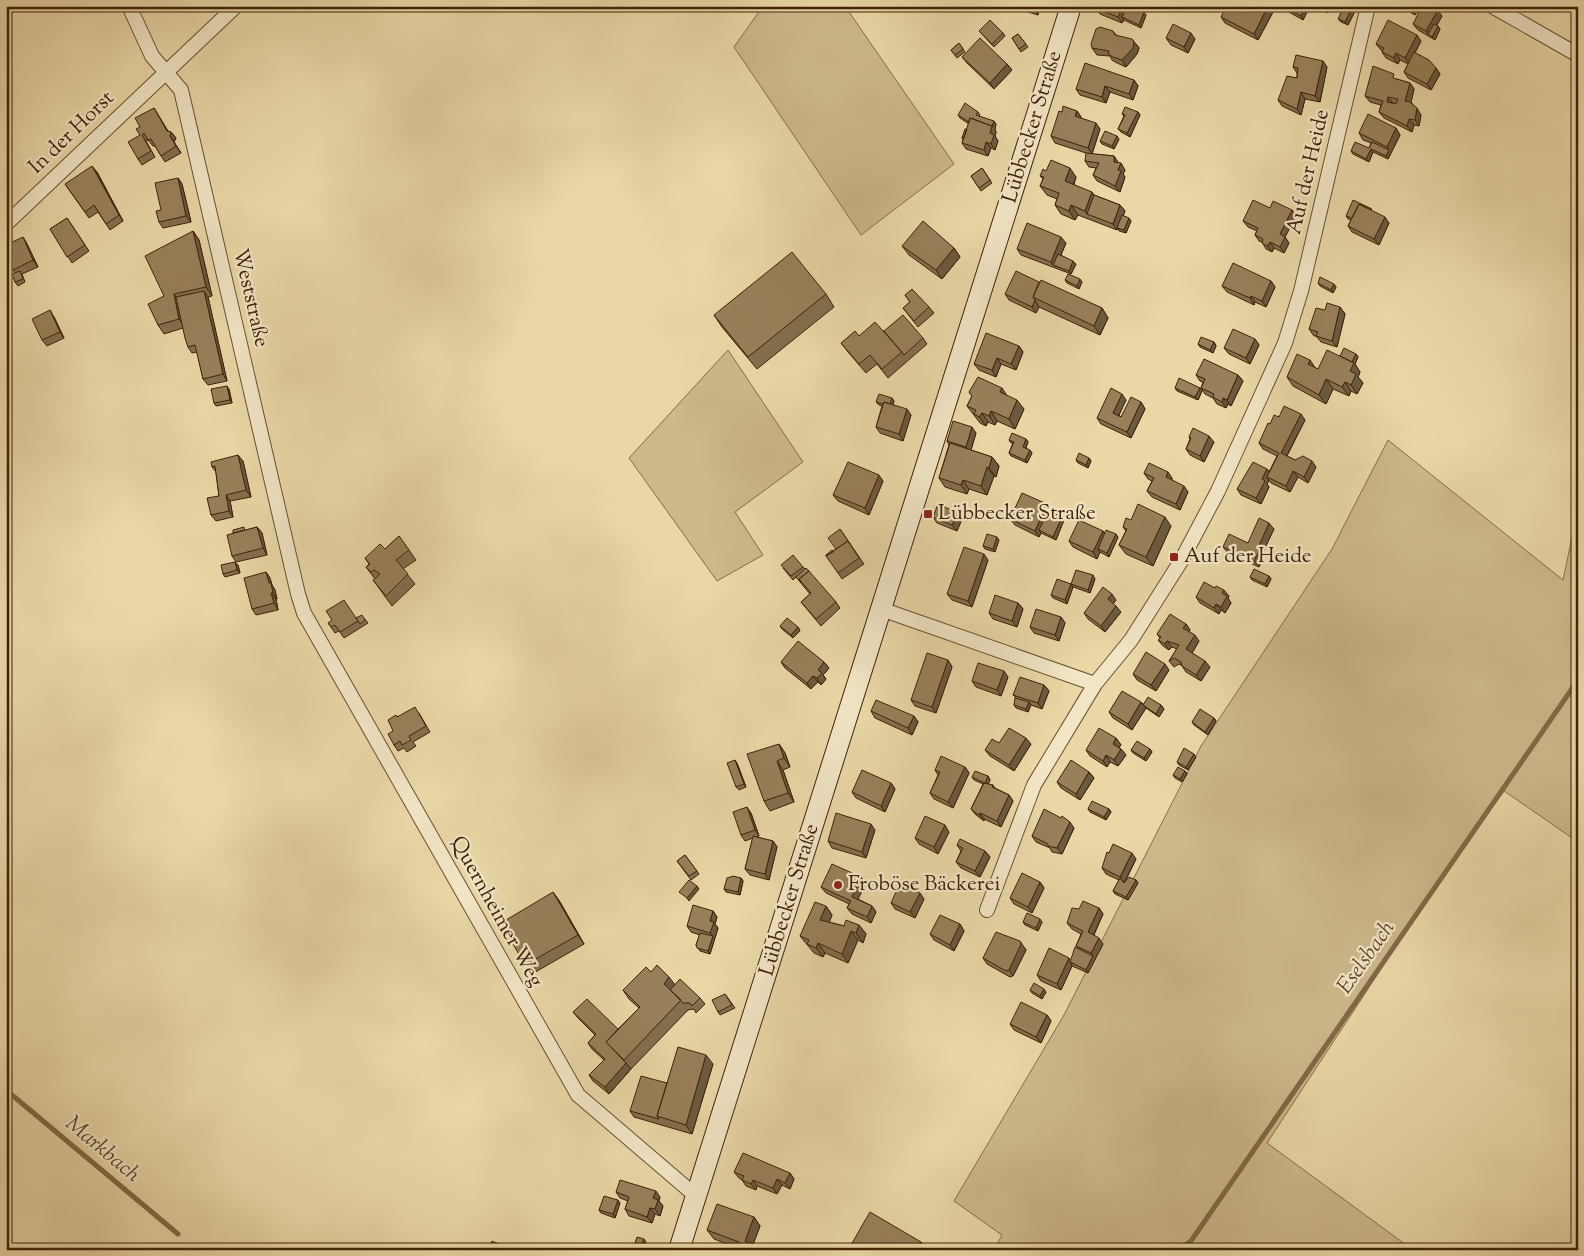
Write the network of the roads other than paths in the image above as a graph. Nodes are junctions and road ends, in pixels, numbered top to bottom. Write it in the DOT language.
graph roads {
  1 [pos="129,6"];
  2 [pos="236,6"];
  3 [pos="1071,6"];
  4 [pos="1368,6"];
  5 [pos="1492,6"];
  6 [pos="1578,55"];
  7 [pos="166,70"];
  8 [pos="6,224"];
  9 [pos="881,609"];
  10 [pos="304,613"];
  11 [pos="1095,684"];
  12 [pos="986,910"];
  13 [pos="696,1196"];
  14 [pos="679,1250"];
  1 -- 7 [label="street, Weststraße"];
  2 -- 7 [label="street, In der Horst"];
  3 -- 9 [label="main road, Lübbecker Straße"];
  4 -- 11 [label="street, Auf der Heide"];
  5 -- 6 [label="street"];
  7 -- 8 [label="street, In der Horst"];
  7 -- 10 [label="street, Weststraße"];
  9 -- 11 [label="street"];
  9 -- 13 [label="main road, Lübbecker Straße"];
  10 -- 13 [label="street, Quernheimer Weg"];
  11 -- 12 [label="street, Auf der Heide"];
  13 -- 14 [label="main road, Lübbecker Straße"];
}
